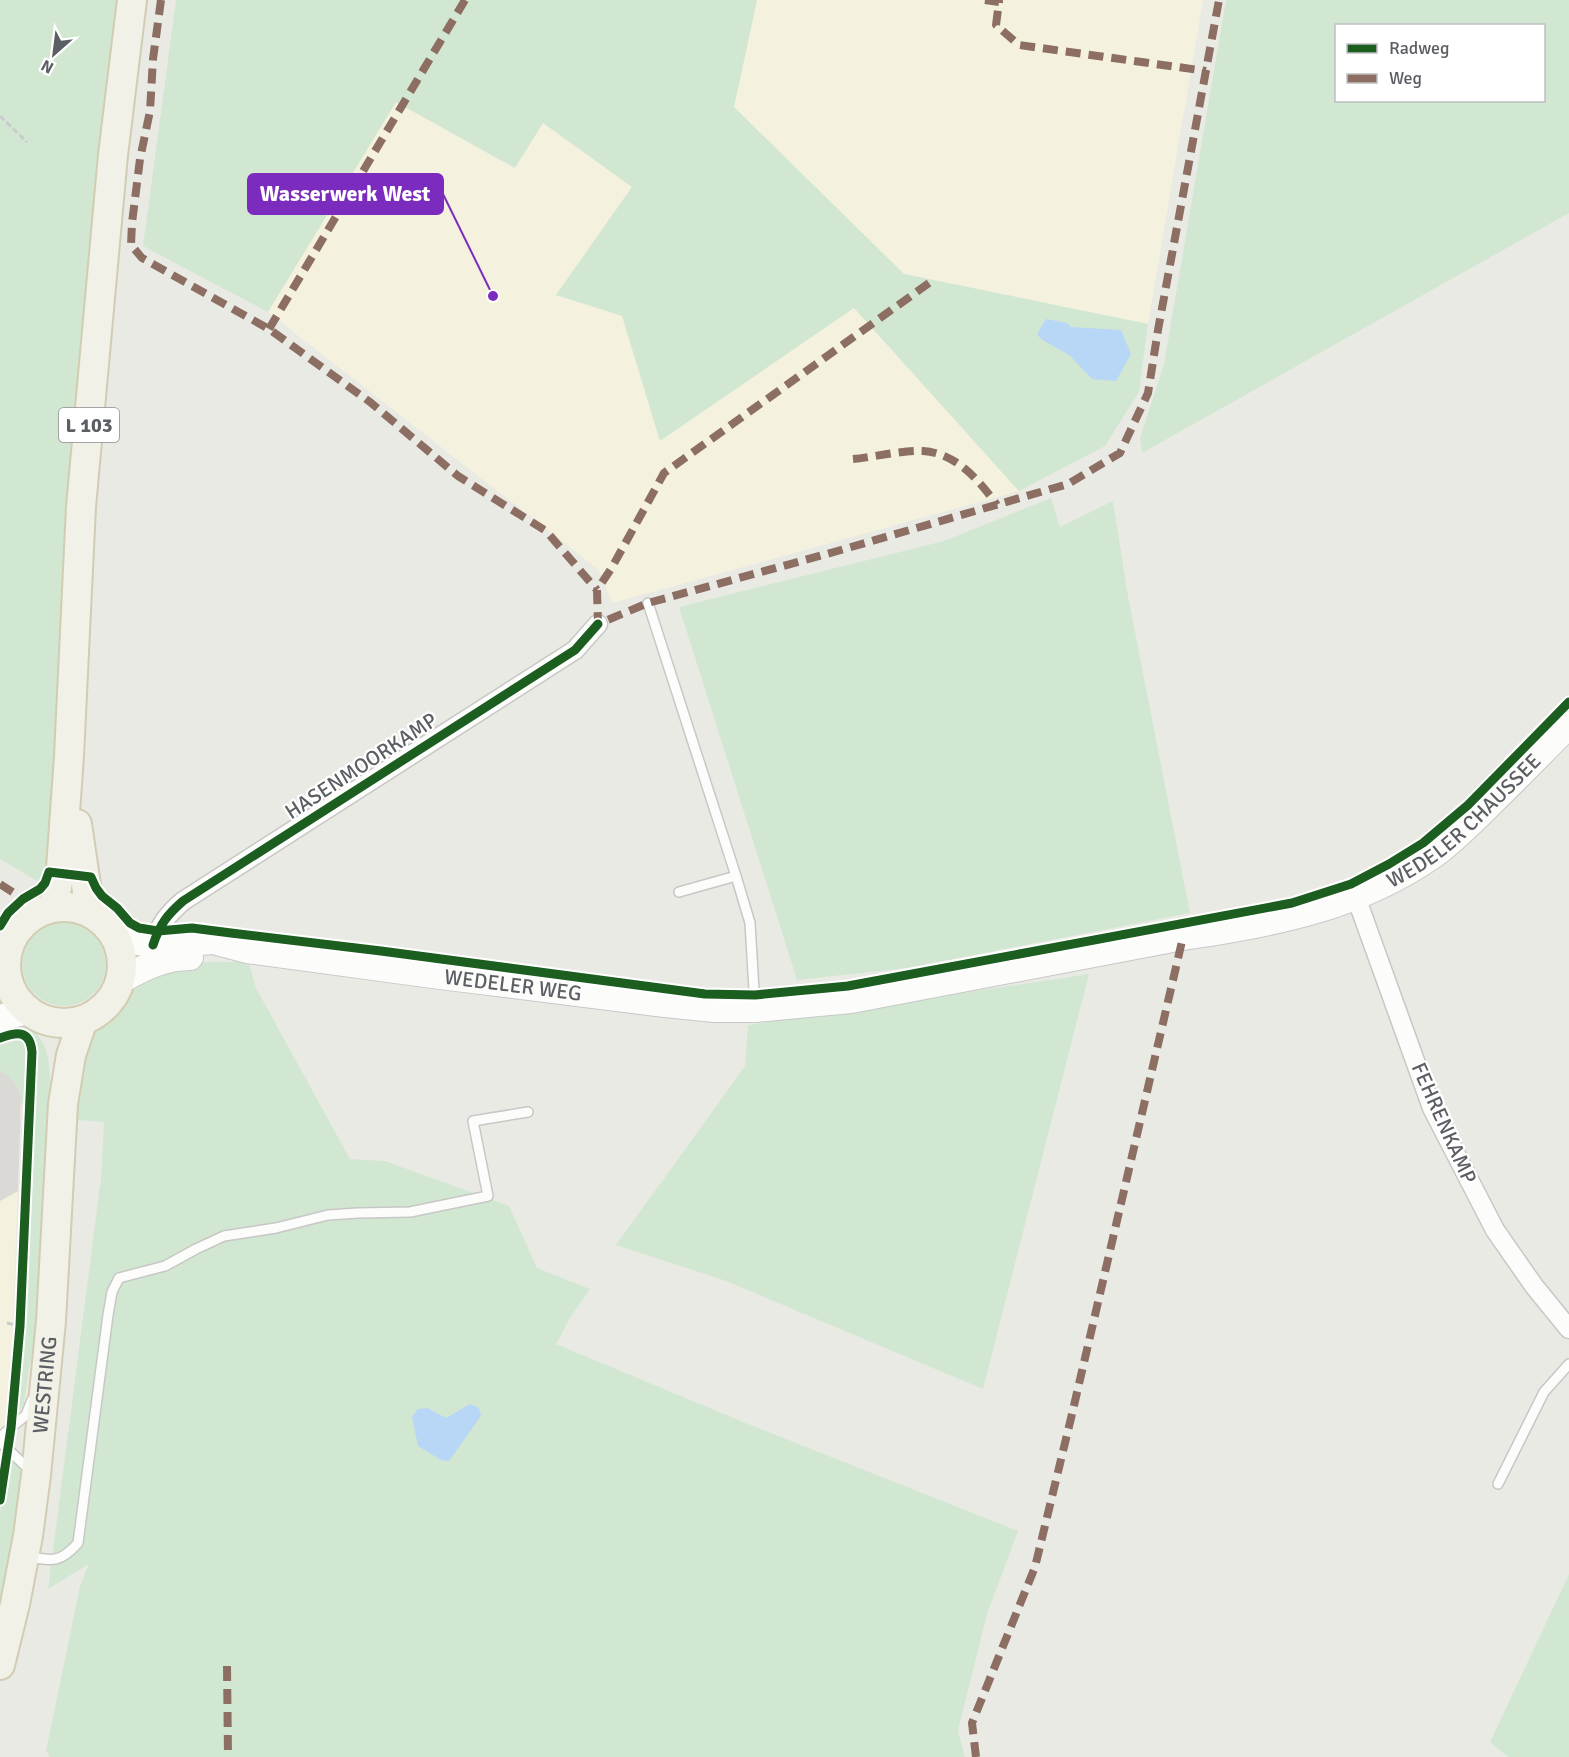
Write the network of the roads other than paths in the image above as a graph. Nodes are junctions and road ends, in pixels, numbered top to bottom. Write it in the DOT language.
graph roads {
  1 [pos="132,0"];
  2 [pos="648,603"];
  3 [pos="598,624"];
  4 [pos="1569,725"];
  5 [pos="69,756"];
  6 [pos="736,876"];
  7 [pos="678,892"];
  8 [pos="1356,897"];
  9 [pos="53,907"];
  10 [pos="90,912"];
  11 [pos="117,939"];
  12 [pos="153,945"];
  13 [pos="247,950"];
  14 [pos="121,980"];
  15 [pos="4,983"];
  16 [pos="782,1008"];
  17 [pos="756,1009"];
  18 [pos="37,1015"];
  19 [pos="0,1018"];
  20 [pos="83,1020"];
  21 [pos="63,1104"];
  22 [pos="528,1112"];
  23 [pos="1569,1329"];
  24 [pos="1569,1364"];
  25 [pos="47,1368"];
  26 [pos="0,1437"];
  27 [pos="0,1442"];
  28 [pos="36,1475"];
  29 [pos="1498,1484"];
  30 [pos="24,1555"];
  31 [pos="0,1665"];
  1 -- 5 [label="main road, L 103"];
  2 -- 6 [label="lane"];
  3 -- 12 [label="street, HASENMOORKAMP"];
  4 -- 8 [label="main road, WEDELER CHAUSSEE"];
  5 -- 9 [label="main road, L 103"];
  5 -- 10 [label="main road, L 103"];
  6 -- 7 [label="lane"];
  6 -- 17 [label="lane"];
  8 -- 16 [label="main road, WEDELER CHAUSSEE"];
  8 -- 23 [label="street, FEHRENKAMP"];
  9 -- 10 [label="main road"];
  9 -- 15 [label="main road"];
  10 -- 11 [label="main road"];
  11 -- 12 [label="main road, WEDELER WEG"];
  11 -- 14 [label="main road"];
  12 -- 13 [label="main road, WEDELER WEG"];
  13 -- 14 [label="main road, WEDELER WEG"];
  13 -- 17 [label="main road, WEDELER WEG"];
  14 -- 20 [label="main road"];
  15 -- 18 [label="main road"];
  16 -- 17 [label="main road, WEDELER WEG"];
  18 -- 19 [label="main road"];
  18 -- 20 [label="main road"];
  18 -- 21 [label="main road, WESTRING"];
  20 -- 21 [label="main road, WESTRING"];
  21 -- 25 [label="main road, WESTRING"];
  22 -- 30 [label="lane"];
  24 -- 29 [label="lane"];
  25 -- 26 [label="lane"];
  25 -- 28 [label="main road, WESTRING"];
  27 -- 28 [label="lane"];
  28 -- 30 [label="main road, WESTRING"];
  30 -- 31 [label="main road, WESTRING"];
}
